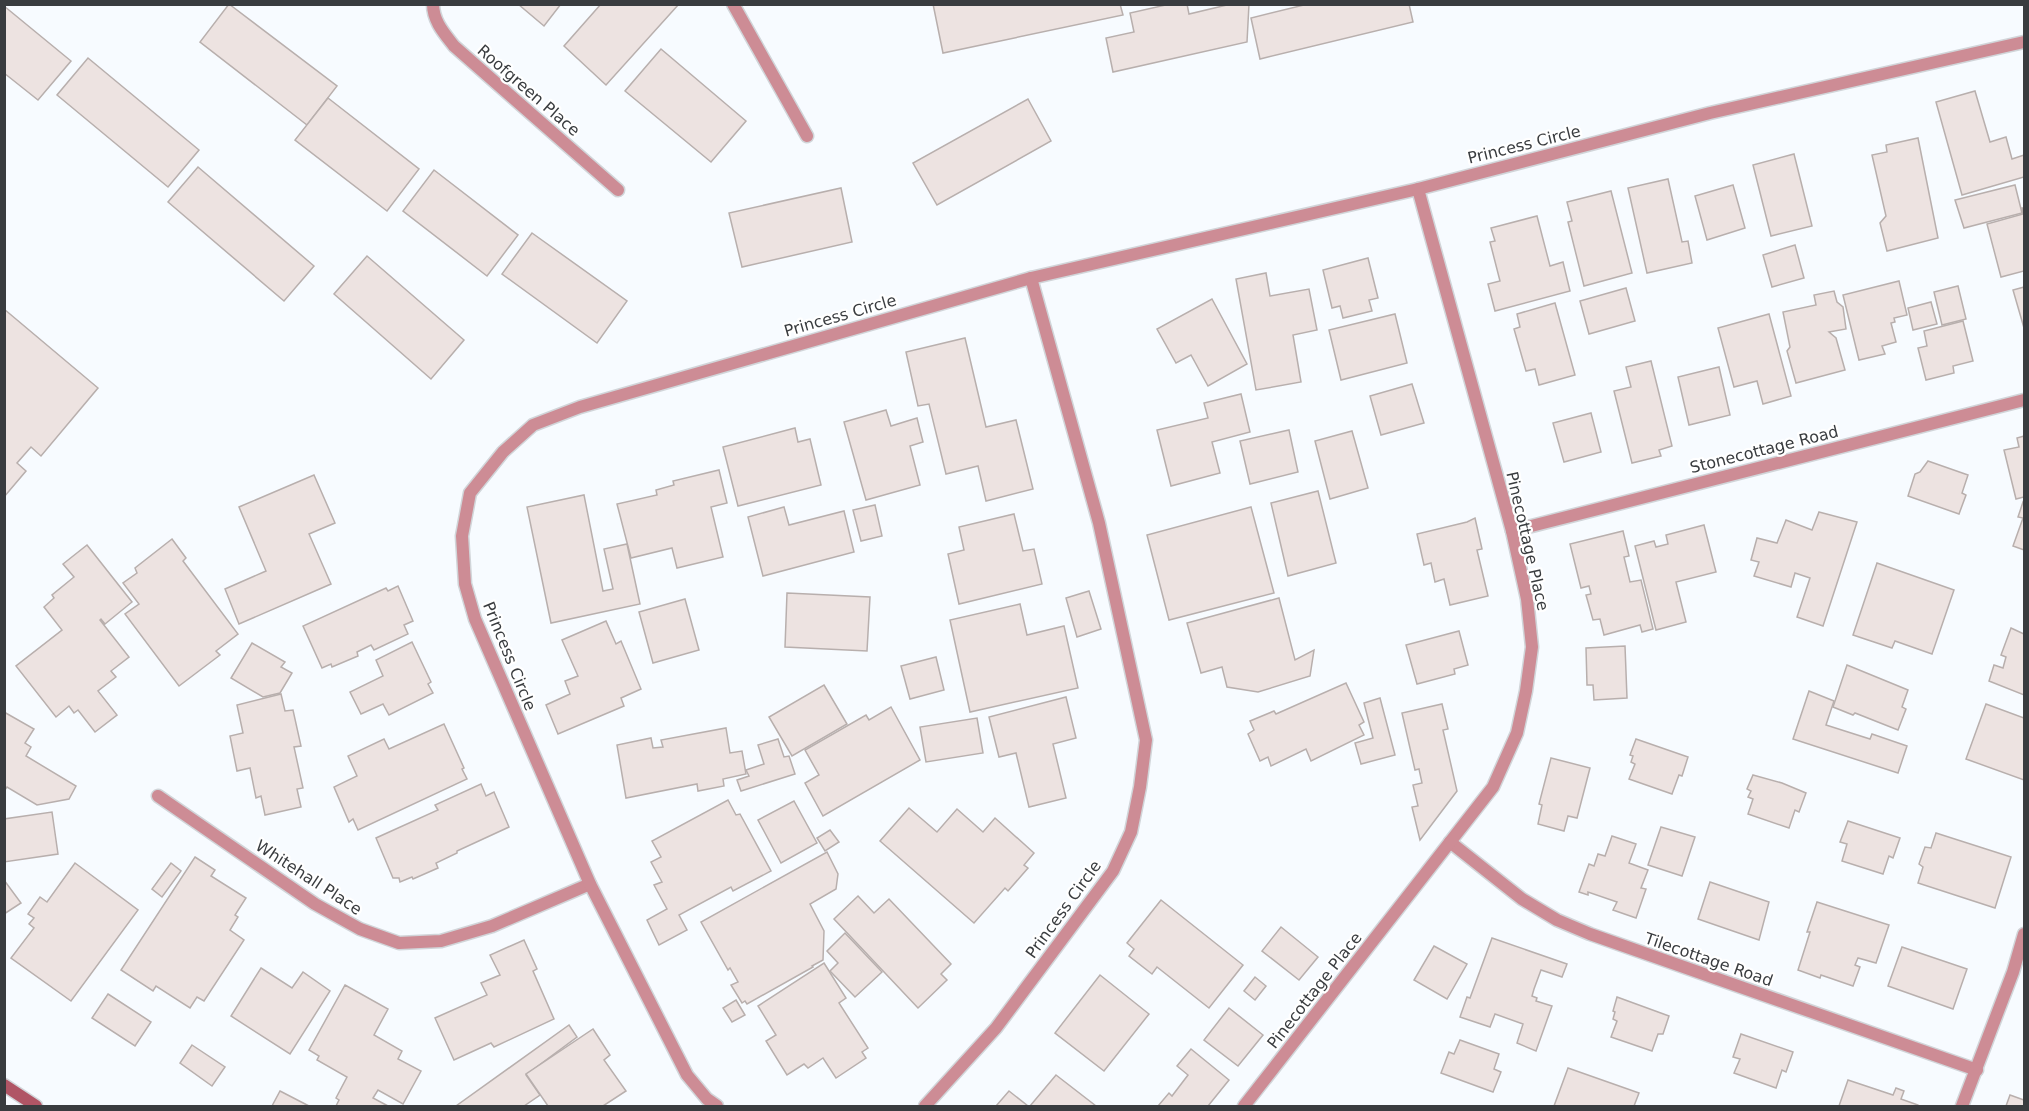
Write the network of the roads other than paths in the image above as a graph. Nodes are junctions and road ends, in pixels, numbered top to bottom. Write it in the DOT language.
graph roads {
  1 [pos="433,4"];
  2 [pos="733,4"];
  3 [pos="2025,42"];
  4 [pos="807,136"];
  5 [pos="1418,189"];
  6 [pos="618,190"];
  7 [pos="1031,278"];
  8 [pos="2025,400"];
  9 [pos="1512,531"];
  10 [pos="158,796"];
  11 [pos="1450,842"];
  12 [pos="590,884"];
  13 [pos="2025,934"];
  14 [pos="1977,1071"];
  15 [pos="4,1085"];
  16 [pos="36,1107"];
  17 [pos="717,1107"];
  18 [pos="925,1107"];
  19 [pos="1244,1107"];
  20 [pos="1962,1107"];
  1 -- 6 [label="street, Roofgreen Place"];
  2 -- 4 [label="street"];
  3 -- 5 [label="street, Princess Circle"];
  5 -- 7 [label="street, Princess Circle"];
  5 -- 9 [label="street, Pinecottage Place"];
  7 -- 12 [label="street, Princess Circle"];
  7 -- 18 [label="street, Princess Circle"];
  8 -- 9 [label="street, Stonecottage Road"];
  9 -- 11 [label="street, Pinecottage Place"];
  10 -- 12 [label="street, Whitehall Place"];
  11 -- 14 [label="street, Tilecottage Road"];
  11 -- 19 [label="street, Pinecottage Place"];
  12 -- 17 [label="street, Princess Circle"];
  13 -- 14 [label="street"];
  14 -- 20 [label="street"];
  15 -- 16 [label="main road"];
}
